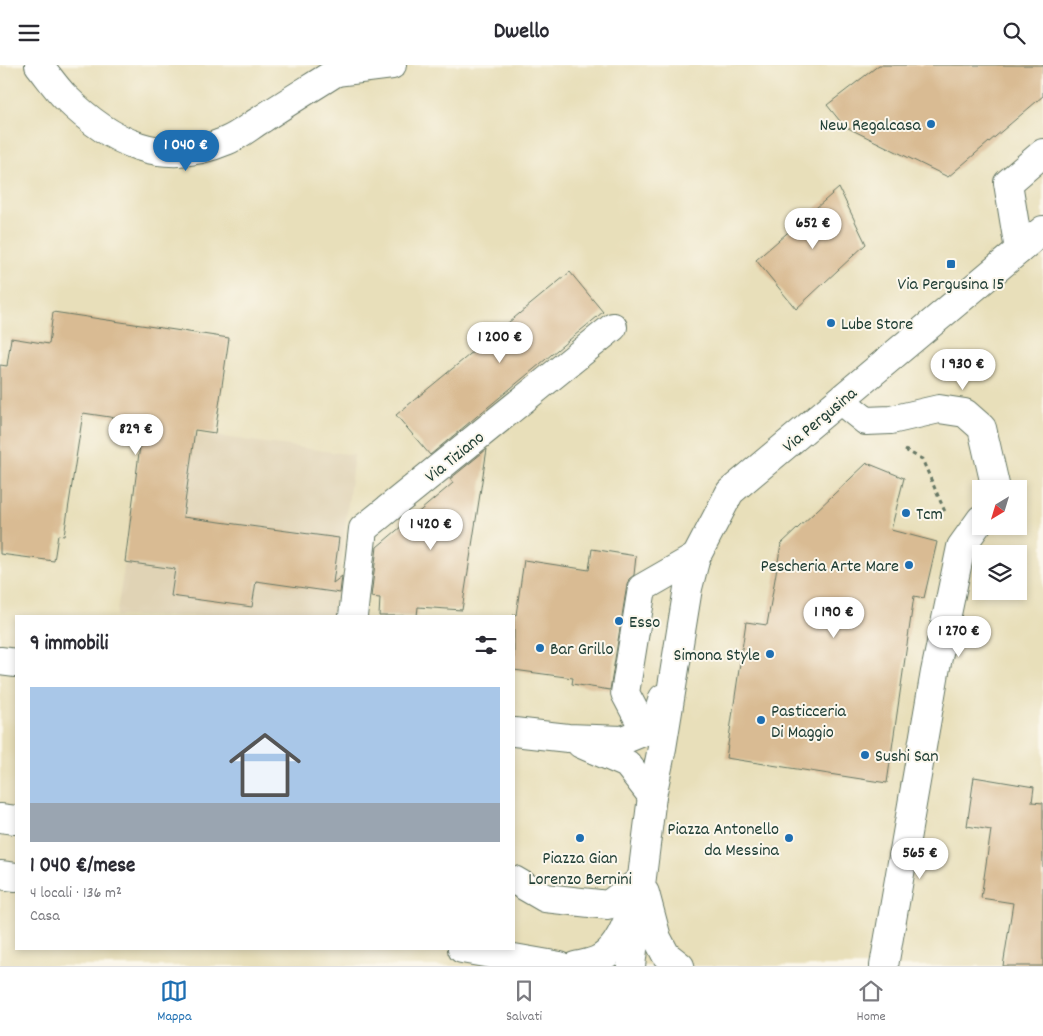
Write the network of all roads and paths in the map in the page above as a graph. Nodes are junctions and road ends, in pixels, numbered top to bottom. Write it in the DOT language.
graph roads {
  1 [pos="39,65"];
  2 [pos="392,65"];
  3 [pos="339,69"];
  4 [pos="1043,153"];
  5 [pos="1043,230"];
  6 [pos="1019,251"];
  7 [pos="613,327"];
  8 [pos="841,401"];
  9 [pos="905,450"];
  10 [pos="994,480"];
  11 [pos="948,519"];
  12 [pos="972,532"];
  13 [pos="696,557"];
  14 [pos="353,615"];
  15 [pos="676,659"];
  16 [pos="0,661"];
  17 [pos="15,663"];
  18 [pos="645,731"];
  19 [pos="515,732"];
  20 [pos="568,738"];
  21 [pos="652,797"];
  22 [pos="0,818"];
  23 [pos="15,820"];
  24 [pos="0,875"];
  25 [pos="15,877"];
  26 [pos="515,880"];
  27 [pos="641,880"];
  28 [pos="468,950"];
  29 [pos="560,966"];
  30 [pos="575,966"];
  31 [pos="631,966"];
  32 [pos="680,966"];
  33 [pos="884,966"];
  1 -- 3 [label="street"];
  2 -- 3 [label="street"];
  4 -- 6 [label="street"];
  5 -- 6 [label="street, Via Pergusina"];
  6 -- 8 [label="street, Via Pergusina"];
  7 -- 14 [label="street, Via Tiziano"];
  8 -- 10 [label="street"];
  8 -- 13 [label="street, Via Pergusina"];
  9 -- 11 [label="path"];
  12 -- 33 [label="street"];
  13 -- 15 [label="street, Via Pergusina"];
  13 -- 18 [label="street"];
  15 -- 18 [label="street"];
  15 -- 21 [label="street"];
  16 -- 17 [label="street"];
  18 -- 20 [label="street"];
  19 -- 20 [label="street"];
  20 -- 21 [label="street"];
  21 -- 27 [label="street"];
  22 -- 23 [label="street"];
  24 -- 25 [label="street"];
  26 -- 27 [label="street"];
  27 -- 30 [label="street"];
  27 -- 31 [label="street"];
  27 -- 32 [label="street"];
  28 -- 29 [label="street"];
}
